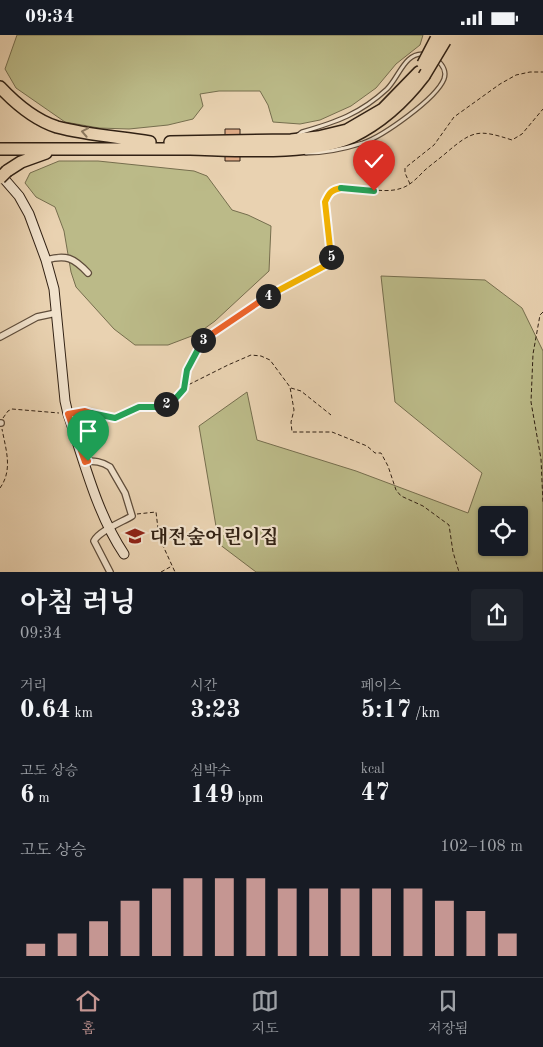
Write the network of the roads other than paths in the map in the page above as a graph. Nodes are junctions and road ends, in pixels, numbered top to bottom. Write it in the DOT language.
graph roads {
  1 [pos="439,37"];
  2 [pos="420,72"];
  3 [pos="0,87"];
  4 [pos="0,142"];
  5 [pos="150,142"];
  6 [pos="290,145"];
  7 [pos="0,149"];
  8 [pos="56,149"];
  9 [pos="2,174"];
  10 [pos="46,260"];
  11 [pos="88,273"];
  12 [pos="56,313"];
  13 [pos="0,337"];
  14 [pos="85,462"];
  15 [pos="109,529"];
  16 [pos="124,554"];
  17 [pos="110,572"];
  1 -- 2 [label="highway, bridge"];
  2 -- 6 [label="highway"];
  2 -- 6 [label="highway"];
  5 -- 3 [label="highway, one-way"];
  4 -- 5 [label="highway"];
  5 -- 6 [label="highway"];
  6 -- 6 [label="lane"];
  6 -- 8 [label="highway"];
  7 -- 8 [label="highway"];
  8 -- 9 [label="highway"];
  9 -- 10 [label="street"];
  10 -- 11 [label="street"];
  10 -- 12 [label="street"];
  12 -- 13 [label="street"];
  12 -- 14 [label="street"];
  14 -- 15 [label="street"];
  14 -- 15 [label="street"];
  15 -- 16 [label="street"];
  15 -- 17 [label="street"];
}
